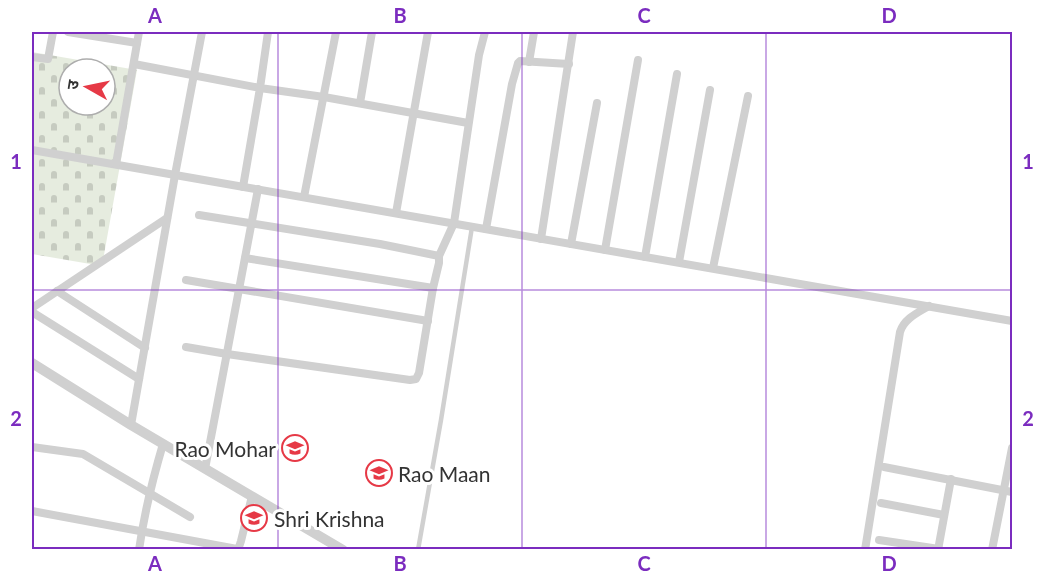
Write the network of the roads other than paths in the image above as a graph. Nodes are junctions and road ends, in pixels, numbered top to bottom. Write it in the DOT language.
graph roads {
  1 [pos="53,32"];
  2 [pos="68,32"];
  3 [pos="139,32"];
  4 [pos="202,32"];
  5 [pos="268,32"];
  6 [pos="336,32"];
  7 [pos="372,32"];
  8 [pos="428,32"];
  9 [pos="485,32"];
  10 [pos="534,32"];
  11 [pos="573,32"];
  12 [pos="137,43"];
  13 [pos="32,57"];
  14 [pos="638,60"];
  15 [pos="528,62"];
  16 [pos="134,64"];
  17 [pos="569,64"];
  18 [pos="194,74"];
  19 [pos="677,74"];
  20 [pos="260,88"];
  21 [pos="710,90"];
  22 [pos="748,96"];
  23 [pos="324,97"];
  24 [pos="360,103"];
  25 [pos="597,103"];
  26 [pos="414,113"];
  27 [pos="468,123"];
  28 [pos="32,150"];
  29 [pos="116,164"];
  30 [pos="175,175"];
  31 [pos="243,187"];
  32 [pos="258,189"];
  33 [pos="304,197"];
  34 [pos="396,213"];
  35 [pos="199,215"];
  36 [pos="167,218"];
  37 [pos="454,223"];
  38 [pos="252,224"];
  39 [pos="472,226"];
  40 [pos="486,229"];
  41 [pos="541,238"];
  42 [pos="571,244"];
  43 [pos="605,250"];
  44 [pos="439,256"];
  45 [pos="645,257"];
  46 [pos="245,258"];
  47 [pos="678,262"];
  48 [pos="713,268"];
  49 [pos="186,280"];
  50 [pos="433,288"];
  51 [pos="239,289"];
  52 [pos="57,291"];
  53 [pos="929,306"];
  54 [pos="32,310"];
  55 [pos="428,321"];
  56 [pos="1012,321"];
  57 [pos="186,347"];
  58 [pos="145,348"];
  59 [pos="227,354"];
  60 [pos="32,363"];
  61 [pos="139,379"];
  62 [pos="131,425"];
  63 [pos="163,444"];
  64 [pos="32,447"];
  65 [pos="1012,448"];
  66 [pos="884,467"];
  67 [pos="205,469"];
  68 [pos="951,479"];
  69 [pos="1003,490"];
  70 [pos="1012,492"];
  71 [pos="150,494"];
  72 [pos="252,496"];
  73 [pos="881,503"];
  74 [pos="32,511"];
  75 [pos="945,515"];
  76 [pos="190,517"];
  77 [pos="141,532"];
  78 [pos="879,540"];
  79 [pos="139,549"];
  80 [pos="342,549"];
  81 [pos="418,549"];
  82 [pos="865,549"];
  83 [pos="939,549"];
  84 [pos="992,549"];
  1 -- 13 [label="street"];
  2 -- 12 [label="street"];
  3 -- 12 [label="street"];
  4 -- 18 [label="street"];
  5 -- 20 [label="street"];
  6 -- 23 [label="street"];
  7 -- 24 [label="street"];
  8 -- 26 [label="street"];
  9 -- 27 [label="street"];
  10 -- 15 [label="street"];
  11 -- 17 [label="street"];
  12 -- 16 [label="street"];
  14 -- 43 [label="street"];
  15 -- 17 [label="street"];
  15 -- 40 [label="street"];
  16 -- 18 [label="street"];
  16 -- 29 [label="street"];
  17 -- 41 [label="street"];
  18 -- 20 [label="street"];
  18 -- 30 [label="street"];
  19 -- 45 [label="street"];
  20 -- 23 [label="street"];
  20 -- 31 [label="street"];
  21 -- 47 [label="street"];
  22 -- 48 [label="street"];
  23 -- 24 [label="street"];
  23 -- 33 [label="street"];
  24 -- 26 [label="street"];
  25 -- 42 [label="street"];
  26 -- 27 [label="street"];
  26 -- 34 [label="street"];
  27 -- 37 [label="street"];
  28 -- 29 [label="street"];
  29 -- 30 [label="street"];
  30 -- 31 [label="street"];
  30 -- 36 [label="street"];
  31 -- 32 [label="street"];
  32 -- 33 [label="street"];
  32 -- 38 [label="street"];
  33 -- 34 [label="street"];
  34 -- 37 [label="street"];
  35 -- 38 [label="street"];
  36 -- 52 [label="street"];
  36 -- 58 [label="street"];
  37 -- 39 [label="street"];
  37 -- 44 [label="street"];
  38 -- 44 [label="street"];
  38 -- 46 [label="street"];
  39 -- 40 [label="street"];
  39 -- 81 [label="lane"];
  40 -- 41 [label="street"];
  41 -- 42 [label="street"];
  42 -- 43 [label="street"];
  43 -- 45 [label="street"];
  44 -- 50 [label="street"];
  45 -- 47 [label="street"];
  46 -- 50 [label="street"];
  46 -- 51 [label="street"];
  47 -- 48 [label="street"];
  48 -- 53 [label="street"];
  49 -- 51 [label="street"];
  50 -- 55 [label="street"];
  51 -- 55 [label="street"];
  51 -- 59 [label="street"];
  52 -- 54 [label="street"];
  52 -- 58 [label="street"];
  53 -- 56 [label="street"];
  53 -- 82 [label="street"];
  54 -- 61 [label="street"];
  55 -- 59 [label="street"];
  57 -- 59 [label="street"];
  58 -- 61 [label="street"];
  59 -- 67 [label="street"];
  60 -- 62 [label="street"];
  61 -- 62 [label="street"];
  62 -- 63 [label="street"];
  63 -- 67 [label="street"];
  63 -- 71 [label="street"];
  64 -- 71 [label="street"];
  65 -- 69 [label="street"];
  66 -- 68 [label="street"];
  67 -- 72 [label="street"];
  68 -- 69 [label="street"];
  68 -- 75 [label="street"];
  69 -- 70 [label="street"];
  69 -- 84 [label="street"];
  71 -- 76 [label="street"];
  71 -- 77 [label="street"];
  72 -- 77 [label="street"];
  72 -- 80 [label="street"];
  73 -- 75 [label="street"];
  74 -- 77 [label="street"];
  75 -- 83 [label="street"];
  77 -- 79 [label="street"];
  78 -- 83 [label="street"];
}
